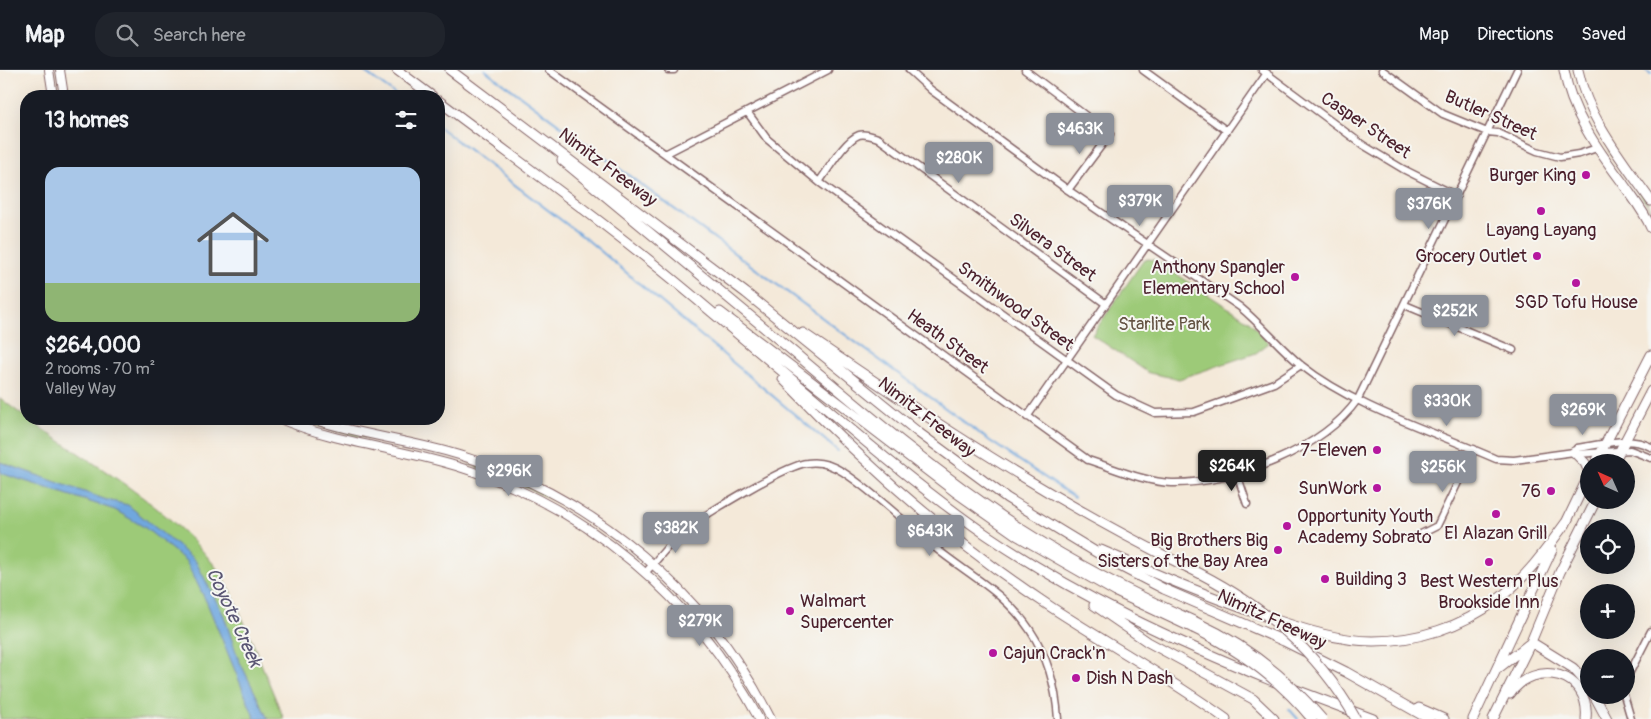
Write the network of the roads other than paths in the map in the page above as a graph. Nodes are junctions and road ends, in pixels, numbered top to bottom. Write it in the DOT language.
graph roads {
  1 [pos="49,70"];
  2 [pos="60,70"];
  3 [pos="397,70"];
  4 [pos="450,70"];
  5 [pos="549,70"];
  6 [pos="668,70"];
  7 [pos="674,70"];
  8 [pos="828,70"];
  9 [pos="908,70"];
  10 [pos="1025,70"];
  11 [pos="1143,70"];
  12 [pos="1382,70"];
  13 [pos="1564,70"];
  14 [pos="1578,70"];
  15 [pos="1514,71"];
  16 [pos="1265,72"];
  17 [pos="475,88"];
  18 [pos="52,90"];
  19 [pos="63,90"];
  20 [pos="424,90"];
  21 [pos="445,105"];
  22 [pos="748,113"];
  23 [pos="1583,121"];
  24 [pos="1227,131"];
  25 [pos="1487,132"];
  26 [pos="1607,136"];
  27 [pos="1597,148"];
  28 [pos="1617,151"];
  29 [pos="665,154"];
  30 [pos="526,164"];
  31 [pos="819,182"];
  32 [pos="1068,190"];
  33 [pos="1457,196"];
  34 [pos="1651,201"];
  35 [pos="1651,228"];
  36 [pos="1147,245"];
  37 [pos="746,293"];
  38 [pos="1106,304"];
  39 [pos="1405,305"];
  40 [pos="753,348"];
  41 [pos="1513,350"];
  42 [pos="1651,355"];
  43 [pos="1067,361"];
  44 [pos="1301,364"];
  45 [pos="1651,391"];
  46 [pos="1358,399"];
  47 [pos="1027,417"];
  48 [pos="298,425"];
  49 [pos="336,425"];
  50 [pos="1625,441"];
  51 [pos="1651,447"];
  52 [pos="1603,448"];
  53 [pos="1474,449"];
  54 [pos="1620,450"];
  55 [pos="1574,452"];
  56 [pos="1600,454"];
  57 [pos="1618,454"];
  58 [pos="1580,458"];
  59 [pos="1651,458"];
  60 [pos="1237,474"];
  61 [pos="1580,493"];
  62 [pos="1247,504"];
  63 [pos="1592,509"];
  64 [pos="1567,521"];
  65 [pos="1062,532"];
  66 [pos="1411,539"];
  67 [pos="654,564"];
  68 [pos="646,572"];
  69 [pos="1064,583"];
  70 [pos="1194,625"];
  71 [pos="1651,631"];
  72 [pos="1531,642"];
  73 [pos="1635,662"];
  74 [pos="1496,670"];
  75 [pos="1580,676"];
  76 [pos="1374,687"];
  77 [pos="1599,704"];
  78 [pos="1627,704"];
  79 [pos="1494,717"];
  80 [pos="759,719"];
  81 [pos="771,719"];
  82 [pos="1058,719"];
  83 [pos="1226,719"];
  84 [pos="1274,719"];
  85 [pos="1312,719"];
  86 [pos="1322,719"];
  87 [pos="1356,719"];
  88 [pos="1373,719"];
  89 [pos="1429,719"];
  90 [pos="1444,719"];
  91 [pos="1473,719"];
  92 [pos="1586,719"];
  93 [pos="1607,719"];
  94 [pos="1631,719"];
  1 -- 18 [label="main road"];
  2 -- 19 [label="main road"];
  3 -- 20 [label="highway"];
  4 -- 17 [label="highway, Nimitz Freeway"];
  5 -- 29 [label="street, Heath Street"];
  6 -- 7 [label="street"];
  8 -- 22 [label="street"];
  9 -- 32 [label="street"];
  10 -- 32 [label="street"];
  11 -- 24 [label="street"];
  12 -- 25 [label="street, Butler Street"];
  13 -- 23 [label="highway"];
  14 -- 26 [label="highway"];
  15 -- 25 [label="street, Heath Street"];
  16 -- 24 [label="street"];
  16 -- 33 [label="street, Casper Street"];
  17 -- 37 [label="highway, Nimitz Freeway"];
  17 -- 70 [label="highway"];
  21 -- 30 [label="highway"];
  22 -- 29 [label="street"];
  22 -- 31 [label="street, Smithwood Street"];
  23 -- 26 [label="highway"];
  23 -- 27 [label="highway"];
  24 -- 36 [label="street"];
  25 -- 27 [label="street, Butler Street"];
  25 -- 33 [label="street, Heath Street"];
  26 -- 28 [label="highway"];
  27 -- 28 [label="highway"];
  27 -- 35 [label="highway"];
  28 -- 34 [label="highway"];
  29 -- 47 [label="street, Heath Street"];
  30 -- 40 [label="highway"];
  30 -- 70 [label="highway"];
  31 -- 38 [label="street, Silvera Street"];
  31 -- 43 [label="street, Smithwood Street"];
  32 -- 36 [label="street"];
  33 -- 39 [label="street, Heath Street"];
  36 -- 38 [label="street"];
  36 -- 44 [label="street"];
  37 -- 65 [label="highway, Nimitz Freeway"];
  37 -- 87 [label="highway, bridge"];
  38 -- 43 [label="street"];
  39 -- 41 [label="street"];
  39 -- 46 [label="street, Heath Street"];
  40 -- 69 [label="highway"];
  40 -- 83 [label="highway"];
  42 -- 52 [label="highway"];
  43 -- 44 [label="street, Smithwood Street"];
  43 -- 47 [label="street"];
  44 -- 46 [label="street"];
  45 -- 50 [label="highway"];
  46 -- 53 [label="street"];
  46 -- 60 [label="street, Heath Street"];
  47 -- 60 [label="street, Heath Street"];
  48 -- 68 [label="main road"];
  49 -- 67 [label="main road"];
  50 -- 51 [label="street"];
  50 -- 52 [label="street"];
  50 -- 54 [label="highway"];
  52 -- 54 [label="street"];
  52 -- 55 [label="street"];
  52 -- 56 [label="highway"];
  53 -- 55 [label="street"];
  53 -- 66 [label="street"];
  54 -- 57 [label="highway"];
  54 -- 59 [label="street"];
  55 -- 58 [label="highway"];
  60 -- 62 [label="street"];
  61 -- 64 [label="highway"];
  63 -- 72 [label="highway"];
  64 -- 65 [label="highway"];
  64 -- 74 [label="highway"];
  65 -- 76 [label="highway, Nimitz Freeway"];
  67 -- 68 [label="street"];
  67 -- 81 [label="main road"];
  67 -- 82 [label="street"];
  68 -- 80 [label="main road"];
  69 -- 84 [label="highway"];
  69 -- 88 [label="highway"];
  70 -- 85 [label="highway, bridge"];
  70 -- 86 [label="highway, bridge"];
  71 -- 73 [label="street"];
  72 -- 74 [label="highway"];
  72 -- 75 [label="highway"];
  72 -- 79 [label="highway"];
  74 -- 91 [label="highway"];
  76 -- 89 [label="highway, Nimitz Freeway"];
  76 -- 90 [label="highway"];
  77 -- 93 [label="highway"];
  78 -- 94 [label="street"];
  79 -- 92 [label="highway"];
}
